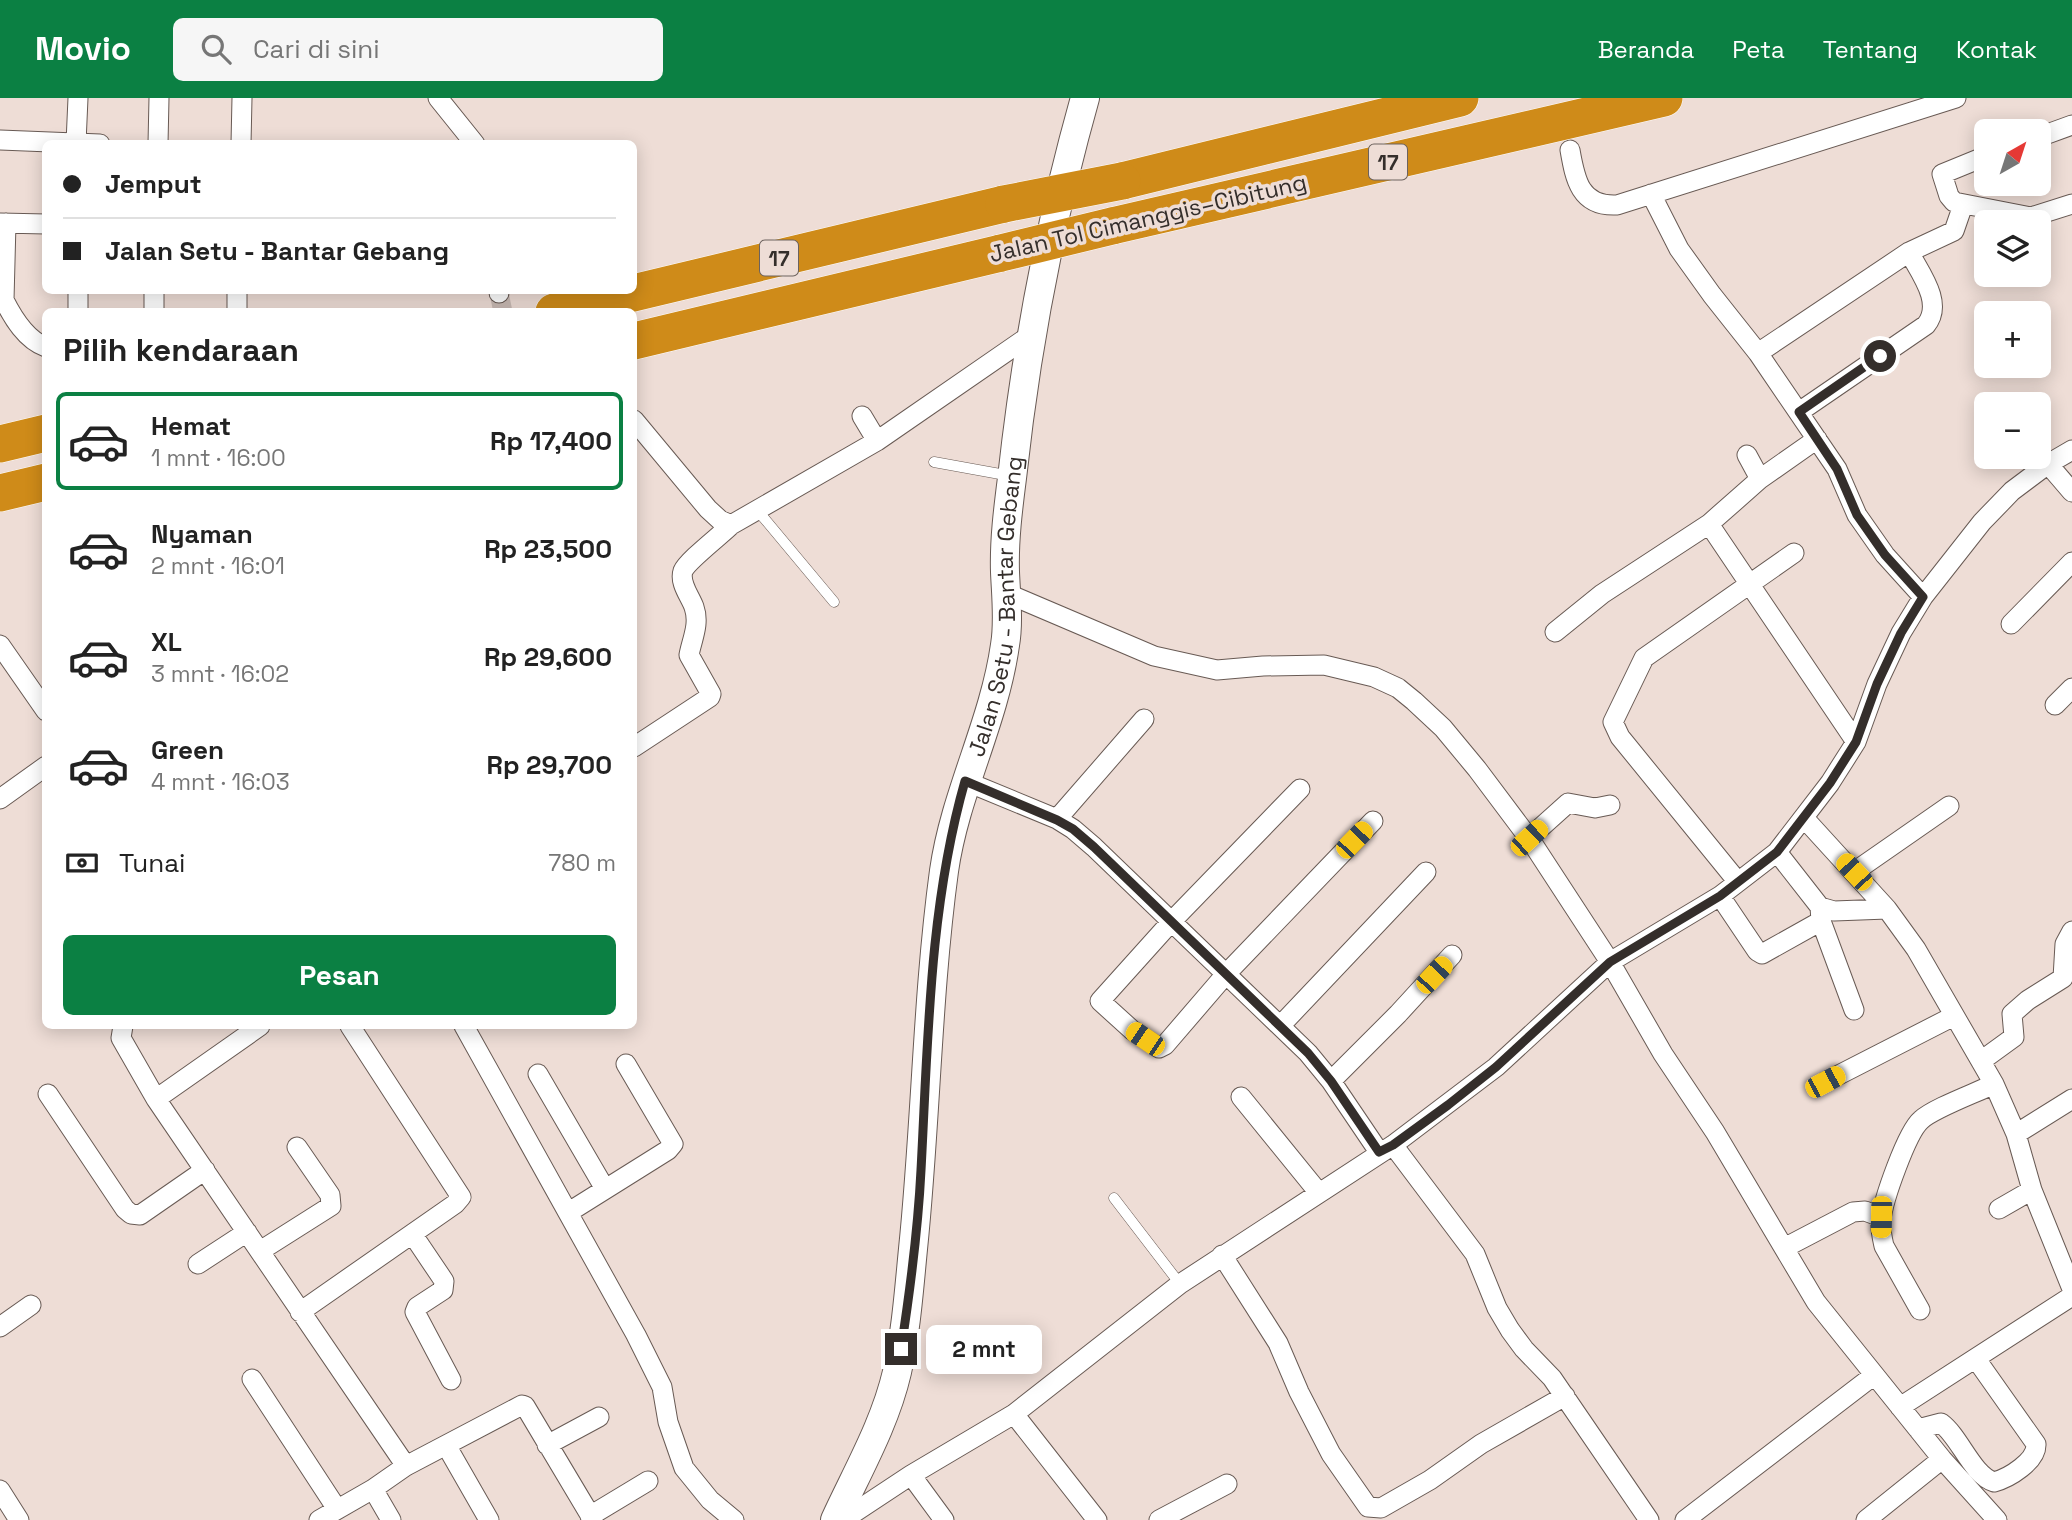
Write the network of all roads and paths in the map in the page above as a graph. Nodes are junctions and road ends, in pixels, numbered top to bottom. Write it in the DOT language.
graph roads {
  1 [pos="78,98"];
  2 [pos="159,98"];
  3 [pos="242,98"];
  4 [pos="438,98"];
  5 [pos="1085,98"];
  6 [pos="1460,98"];
  7 [pos="1664,98"];
  8 [pos="1956,98"];
  9 [pos="2072,125"];
  10 [pos="2051,133"];
  11 [pos="0,140"];
  12 [pos="76,140"];
  13 [pos="158,140"];
  14 [pos="241,140"];
  15 [pos="472,140"];
  16 [pos="42,142"];
  17 [pos="1570,150"];
  18 [pos="1974,161"];
  19 [pos="1651,194"];
  20 [pos="2072,204"];
  21 [pos="1963,205"];
  22 [pos="3,223"];
  23 [pos="42,224"];
  24 [pos="1909,253"];
  25 [pos="637,292"];
  26 [pos="629,294"];
  27 [pos="2,300"];
  28 [pos="571,308"];
  29 [pos="1032,334"];
  30 [pos="637,340"];
  31 [pos="42,344"];
  32 [pos="1758,353"];
  33 [pos="1799,412"];
  34 [pos="862,416"];
  35 [pos="637,425"];
  36 [pos="42,434"];
  37 [pos="1817,439"];
  38 [pos="877,441"];
  39 [pos="0,444"];
  40 [pos="2072,450"];
  41 [pos="1748,455"];
  42 [pos="934,462"];
  43 [pos="2051,462"];
  44 [pos="2051,468"];
  45 [pos="2041,469"];
  46 [pos="1012,476"];
  47 [pos="1760,479"];
  48 [pos="42,483"];
  49 [pos="2072,492"];
  50 [pos="0,493"];
  51 [pos="758,511"];
  52 [pos="1709,524"];
  53 [pos="731,525"];
  54 [pos="1794,553"];
  55 [pos="2072,562"];
  56 [pos="1750,585"];
  57 [pos="1006,593"];
  58 [pos="1923,597"];
  59 [pos="834,602"];
  60 [pos="2011,624"];
  61 [pos="1555,632"];
  62 [pos="0,645"];
  63 [pos="2072,688"];
  64 [pos="42,704"];
  65 [pos="2055,705"];
  66 [pos="1144,719"];
  67 [pos="1856,742"];
  68 [pos="637,745"];
  69 [pos="42,769"];
  70 [pos="965,781"];
  71 [pos="1300,789"];
  72 [pos="0,799"];
  73 [pos="1610,805"];
  74 [pos="1950,806"];
  75 [pos="1804,818"];
  76 [pos="1057,820"];
  77 [pos="1373,821"];
  78 [pos="1529,838"];
  79 [pos="1777,852"];
  80 [pos="1426,872"];
  81 [pos="1854,872"];
  82 [pos="1738,882"];
  83 [pos="1720,896"];
  84 [pos="1887,909"];
  85 [pos="1821,914"];
  86 [pos="1171,922"];
  87 [pos="2072,932"];
  88 [pos="1452,955"];
  89 [pos="1610,962"];
  90 [pos="1226,974"];
  91 [pos="2068,980"];
  92 [pos="1854,1010"];
  93 [pos="1954,1016"];
  94 [pos="1281,1025"];
  95 [pos="122,1029"];
  96 [pos="256,1029"];
  97 [pos="352,1029"];
  98 [pos="466,1029"];
  99 [pos="1981,1061"];
  100 [pos="626,1064"];
  101 [pos="538,1074"];
  102 [pos="1331,1081"];
  103 [pos="1825,1082"];
  104 [pos="1994,1084"];
  105 [pos="48,1094"];
  106 [pos="1241,1097"];
  107 [pos="156,1099"];
  108 [pos="2072,1099"];
  109 [pos="2016,1134"];
  110 [pos="297,1147"];
  111 [pos="1386,1148"];
  112 [pos="205,1170"];
  113 [pos="605,1189"];
  114 [pos="2032,1190"];
  115 [pos="1319,1193"];
  116 [pos="1114,1198"];
  117 [pos="1999,1209"];
  118 [pos="569,1212"];
  119 [pos="1881,1217"];
  120 [pos="247,1232"];
  121 [pos="413,1235"];
  122 [pos="1786,1247"];
  123 [pos="260,1251"];
  124 [pos="1222,1255"];
  125 [pos="198,1264"];
  126 [pos="1180,1284"];
  127 [pos="2072,1289"];
  128 [pos="2072,1296"];
  129 [pos="31,1305"];
  130 [pos="1920,1310"];
  131 [pos="300,1312"];
  132 [pos="0,1327"];
  133 [pos="1976,1359"];
  134 [pos="1873,1376"];
  135 [pos="252,1379"];
  136 [pos="451,1380"];
  137 [pos="1565,1396"];
  138 [pos="1900,1407"];
  139 [pos="1014,1414"];
  140 [pos="599,1417"];
  141 [pos="1918,1429"];
  142 [pos="446,1445"];
  143 [pos="547,1445"];
  144 [pos="1942,1459"];
  145 [pos="406,1466"];
  146 [pos="911,1475"];
  147 [pos="648,1482"];
  148 [pos="1227,1484"];
  149 [pos="373,1489"];
  150 [pos="0,1490"];
  151 [pos="337,1509"];
  152 [pos="592,1518"];
  153 [pos="1643,1518"];
  154 [pos="19,1520"];
  155 [pos="319,1520"];
  156 [pos="391,1520"];
  157 [pos="489,1520"];
  158 [pos="734,1520"];
  159 [pos="835,1520"];
  160 [pos="843,1520"];
  161 [pos="944,1520"];
  162 [pos="1097,1520"];
  163 [pos="1159,1520"];
  164 [pos="1685,1520"];
  165 [pos="1866,1520"];
  166 [pos="1997,1520"];
  1 -- 12 [label="street"];
  2 -- 13 [label="street"];
  3 -- 14 [label="street"];
  4 -- 15 [label="street"];
  5 -- 29 [label="main road, Jalan Setu - Bantar Gebang"];
  6 -- 25 [label="highway, Jalan Tol Cimanggis–Cibitung / 17, bridge"];
  7 -- 30 [label="highway, Jalan Tol Cimanggis–Cibitung / 17, bridge"];
  8 -- 19 [label="street"];
  9 -- 10 [label="street"];
  11 -- 16 [label="street"];
  17 -- 19 [label="street"];
  18 -- 21 [label="street"];
  19 -- 32 [label="street"];
  20 -- 21 [label="street"];
  21 -- 24 [label="street"];
  22 -- 23 [label="street"];
  22 -- 27 [label="street"];
  24 -- 32 [label="street"];
  24 -- 33 [label="street"];
  26 -- 28 [label="highway, Jalan Tol Cimanggis–Cibitung / 17, bridge"];
  27 -- 31 [label="street"];
  29 -- 38 [label="street"];
  29 -- 46 [label="main road, Jalan Setu - Bantar Gebang"];
  32 -- 33 [label="street"];
  33 -- 37 [label="street"];
  34 -- 38 [label="street"];
  35 -- 53 [label="street"];
  36 -- 39 [label="highway"];
  37 -- 47 [label="street"];
  37 -- 58 [label="street"];
  38 -- 51 [label="street"];
  40 -- 43 [label="street"];
  41 -- 47 [label="street"];
  42 -- 46 [label="lane"];
  44 -- 49 [label="street"];
  45 -- 58 [label="street"];
  46 -- 57 [label="main road, Jalan Setu - Bantar Gebang"];
  47 -- 52 [label="street"];
  48 -- 50 [label="highway"];
  51 -- 53 [label="street"];
  51 -- 59 [label="lane"];
  52 -- 56 [label="street"];
  52 -- 61 [label="street"];
  53 -- 68 [label="street"];
  54 -- 56 [label="street"];
  55 -- 60 [label="street"];
  56 -- 67 [label="street"];
  56 -- 82 [label="street"];
  57 -- 70 [label="main road, Jalan Setu - Bantar Gebang"];
  57 -- 78 [label="street"];
  58 -- 67 [label="street"];
  62 -- 64 [label="street"];
  63 -- 65 [label="street"];
  66 -- 76 [label="street"];
  67 -- 75 [label="street"];
  69 -- 72 [label="street"];
  70 -- 76 [label="street"];
  70 -- 159 [label="main road, Jalan Setu - Bantar Gebang"];
  71 -- 86 [label="street"];
  73 -- 78 [label="street"];
  74 -- 81 [label="street"];
  75 -- 79 [label="street"];
  75 -- 81 [label="street"];
  76 -- 86 [label="street"];
  77 -- 90 [label="street"];
  78 -- 89 [label="street"];
  79 -- 82 [label="street"];
  79 -- 85 [label="street"];
  80 -- 94 [label="street"];
  81 -- 84 [label="street"];
  82 -- 83 [label="street"];
  83 -- 85 [label="street"];
  83 -- 89 [label="street"];
  84 -- 85 [label="street"];
  84 -- 93 [label="street"];
  85 -- 92 [label="street"];
  86 -- 90 [label="street"];
  86 -- 90 [label="street"];
  87 -- 91 [label="street"];
  88 -- 102 [label="street"];
  89 -- 111 [label="street"];
  89 -- 122 [label="street"];
  90 -- 94 [label="street"];
  91 -- 99 [label="street"];
  93 -- 99 [label="street"];
  93 -- 103 [label="street"];
  94 -- 102 [label="street"];
  95 -- 107 [label="street"];
  96 -- 107 [label="street"];
  97 -- 121 [label="street"];
  98 -- 118 [label="street"];
  99 -- 104 [label="street"];
  100 -- 113 [label="street"];
  101 -- 113 [label="street"];
  102 -- 111 [label="street"];
  104 -- 109 [label="street"];
  104 -- 119 [label="street"];
  105 -- 112 [label="street"];
  106 -- 115 [label="street"];
  107 -- 112 [label="street"];
  108 -- 109 [label="street"];
  109 -- 114 [label="street"];
  110 -- 123 [label="street"];
  111 -- 115 [label="street"];
  111 -- 137 [label="street"];
  112 -- 120 [label="street"];
  113 -- 118 [label="street"];
  114 -- 117 [label="street"];
  114 -- 127 [label="street"];
  115 -- 124 [label="street"];
  116 -- 126 [label="lane"];
  118 -- 158 [label="street"];
  119 -- 122 [label="street"];
  119 -- 130 [label="street"];
  120 -- 123 [label="street"];
  120 -- 125 [label="street"];
  121 -- 131 [label="street"];
  121 -- 136 [label="street"];
  122 -- 134 [label="street"];
  123 -- 131 [label="street"];
  124 -- 126 [label="street"];
  124 -- 137 [label="street"];
  126 -- 139 [label="street"];
  128 -- 133 [label="street"];
  129 -- 132 [label="street"];
  131 -- 145 [label="street"];
  133 -- 138 [label="street"];
  133 -- 141 [label="street"];
  134 -- 138 [label="street"];
  134 -- 164 [label="street"];
  135 -- 151 [label="street"];
  137 -- 153 [label="street"];
  138 -- 141 [label="street"];
  139 -- 146 [label="street"];
  139 -- 162 [label="street"];
  140 -- 143 [label="street"];
  141 -- 144 [label="street"];
  142 -- 143 [label="street"];
  142 -- 145 [label="street"];
  142 -- 157 [label="street"];
  143 -- 152 [label="street"];
  144 -- 165 [label="street"];
  144 -- 166 [label="street"];
  145 -- 149 [label="street"];
  146 -- 160 [label="street"];
  146 -- 161 [label="street"];
  147 -- 152 [label="street"];
  148 -- 163 [label="street"];
  149 -- 151 [label="street"];
  149 -- 156 [label="street"];
  150 -- 154 [label="street"];
  151 -- 155 [label="street"];
}
